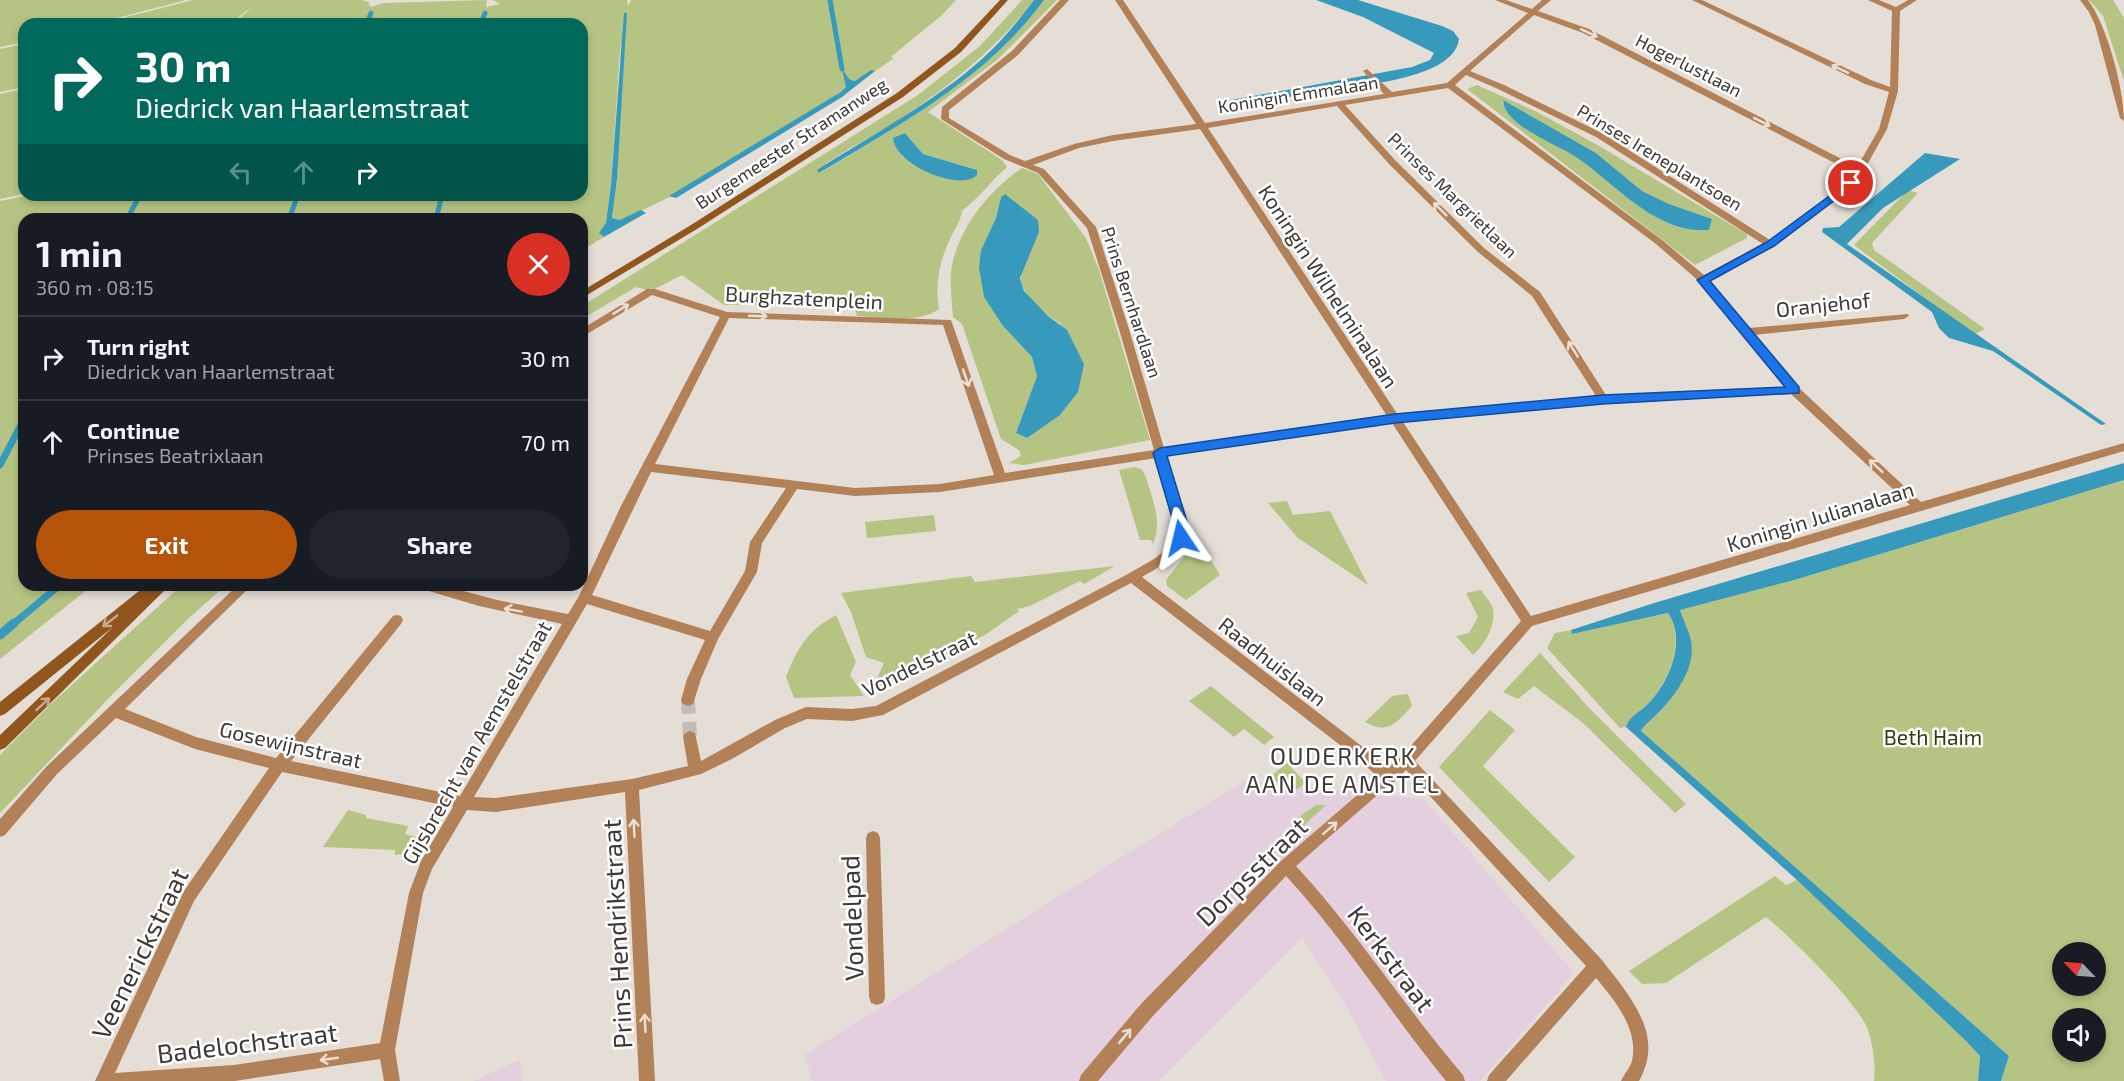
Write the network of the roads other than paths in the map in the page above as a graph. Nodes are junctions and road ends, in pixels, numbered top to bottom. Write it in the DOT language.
graph roads {
  1 [pos="1004,0"];
  2 [pos="1065,0"];
  3 [pos="1119,0"];
  4 [pos="1499,0"];
  5 [pos="1547,0"];
  6 [pos="1696,0"];
  7 [pos="1872,0"];
  8 [pos="1913,0"];
  9 [pos="2084,0"];
  10 [pos="1896,10"];
  11 [pos="1535,11"];
  12 [pos="1367,71"];
  13 [pos="1465,72"];
  14 [pos="1450,85"];
  15 [pos="1894,91"];
  16 [pos="1390,95"];
  17 [pos="1338,103"];
  18 [pos="2124,118"];
  19 [pos="1204,126"];
  20 [pos="1026,164"];
  21 [pos="1859,172"];
  22 [pos="1770,244"];
  23 [pos="1703,280"];
  24 [pos="588,291"];
  25 [pos="726,315"];
  26 [pos="1904,316"];
  27 [pos="588,330"];
  28 [pos="1746,332"];
  29 [pos="1794,390"];
  30 [pos="1603,399"];
  31 [pos="1395,419"];
  32 [pos="2124,447"];
  33 [pos="1160,453"];
  34 [pos="647,467"];
  35 [pos="1001,479"];
  36 [pos="794,485"];
  37 [pos="1918,506"];
  38 [pos="1132,577"];
  39 [pos="588,590"];
  40 [pos="149,591"];
  41 [pos="158,591"];
  42 [pos="240,591"];
  43 [pos="442,591"];
  44 [pos="587,591"];
  45 [pos="584,598"];
  46 [pos="398,620"];
  47 [pos="570,620"];
  48 [pos="1528,622"];
  49 [pos="713,637"];
  50 [pos="688,700"];
  51 [pos="0,710"];
  52 [pos="114,711"];
  53 [pos="690,737"];
  54 [pos="0,744"];
  55 [pos="1406,761"];
  56 [pos="279,765"];
  57 [pos="696,770"];
  58 [pos="1389,778"];
  59 [pos="632,785"];
  60 [pos="463,803"];
  61 [pos="0,830"];
  62 [pos="873,838"];
  63 [pos="1286,866"];
  64 [pos="1597,965"];
  65 [pos="877,997"];
  66 [pos="387,1050"];
  67 [pos="104,1081"];
  68 [pos="113,1081"];
  69 [pos="392,1081"];
  70 [pos="647,1081"];
  71 [pos="1087,1081"];
  72 [pos="1456,1081"];
  73 [pos="1495,1081"];
  74 [pos="1629,1081"];
  1 -- 24 [label="main road, Burgemeester Stramanweg"];
  2 -- 20 [label="street, Prins Bernhardlaan"];
  3 -- 19 [label="street, Koningin Wilhelminalaan"];
  4 -- 11 [label="street, Hogerlustlaan"];
  5 -- 11 [label="street"];
  15 -- 6 [label="street, one-way"];
  7 -- 10 [label="street"];
  8 -- 10 [label="street"];
  9 -- 18 [label="street"];
  10 -- 15 [label="street"];
  11 -- 13 [label="street"];
  11 -- 21 [label="street, Hogerlustlaan, one-way"];
  12 -- 16 [label="street"];
  13 -- 14 [label="street"];
  13 -- 22 [label="street, Prinses Ireneplantsoen"];
  14 -- 16 [label="street, Koningin Emmalaan"];
  14 -- 23 [label="street"];
  15 -- 21 [label="street"];
  16 -- 17 [label="street, Koningin Emmalaan"];
  17 -- 19 [label="street, Koningin Emmalaan"];
  30 -- 17 [label="street, Prinses Margrietlaan, one-way"];
  19 -- 20 [label="street, Koningin Emmalaan"];
  19 -- 31 [label="street, Koningin Wilhelminalaan"];
  20 -- 33 [label="street, Prins Bernhardlaan"];
  21 -- 22 [label="street"];
  22 -- 23 [label="street"];
  23 -- 28 [label="street"];
  27 -- 25 [label="street, Burghzatenplein, one-way"];
  25 -- 34 [label="street, Gijsbrecht van Aemstelstraat"];
  25 -- 35 [label="street, Burghzatenplein, one-way"];
  26 -- 28 [label="street, Oranjehof"];
  28 -- 29 [label="street"];
  29 -- 30 [label="street"];
  37 -- 29 [label="street, one-way"];
  30 -- 31 [label="street"];
  31 -- 33 [label="street"];
  31 -- 48 [label="street, Koningin Wilhelminalaan"];
  32 -- 37 [label="street, Koningin Julianalaan"];
  33 -- 35 [label="street"];
  33 -- 38 [label="street, Vondelstraat"];
  34 -- 36 [label="street"];
  34 -- 39 [label="street, Gijsbrecht van Aemstelstraat"];
  35 -- 36 [label="street"];
  36 -- 49 [label="street"];
  37 -- 48 [label="street, Koningin Julianalaan"];
  38 -- 57 [label="street, Vondelstraat"];
  38 -- 58 [label="street, Raadhuislaan"];
  40 -- 51 [label="main road, one-way"];
  54 -- 41 [label="main road, one-way"];
  42 -- 52 [label="street"];
  47 -- 43 [label="street, one-way"];
  44 -- 45 [label="street, Gijsbrecht van Aemstelstraat"];
  45 -- 47 [label="street, Gijsbrecht van Aemstelstraat"];
  45 -- 49 [label="street"];
  46 -- 56 [label="street, Veenerickstraat"];
  47 -- 60 [label="street, Gijsbrecht van Aemstelstraat"];
  48 -- 55 [label="street, Dorpsstraat"];
  49 -- 50 [label="street"];
  52 -- 56 [label="street, Gosewijnstraat"];
  52 -- 61 [label="street"];
  53 -- 57 [label="street"];
  55 -- 58 [label="street, Dorpsstraat"];
  55 -- 64 [label="street"];
  56 -- 60 [label="street, Gosewijnstraat"];
  56 -- 67 [label="street, Veenerickstraat"];
  57 -- 59 [label="street, Vondelstraat"];
  63 -- 58 [label="street, Dorpsstraat, one-way"];
  59 -- 60 [label="street, Vondelstraat"];
  70 -- 59 [label="street, Prins Hendrikstraat, one-way"];
  60 -- 66 [label="street, Gijsbrecht van Aemstelstraat"];
  62 -- 65 [label="street, Vondelpad"];
  71 -- 63 [label="street, Dorpsstraat, one-way"];
  63 -- 72 [label="street, Kerkstraat"];
  64 -- 73 [label="street"];
  64 -- 74 [label="street"];
  66 -- 68 [label="street, Badelochstraat, one-way"];
  66 -- 69 [label="street, Gijsbrecht van Aemstelstraat"];
}
